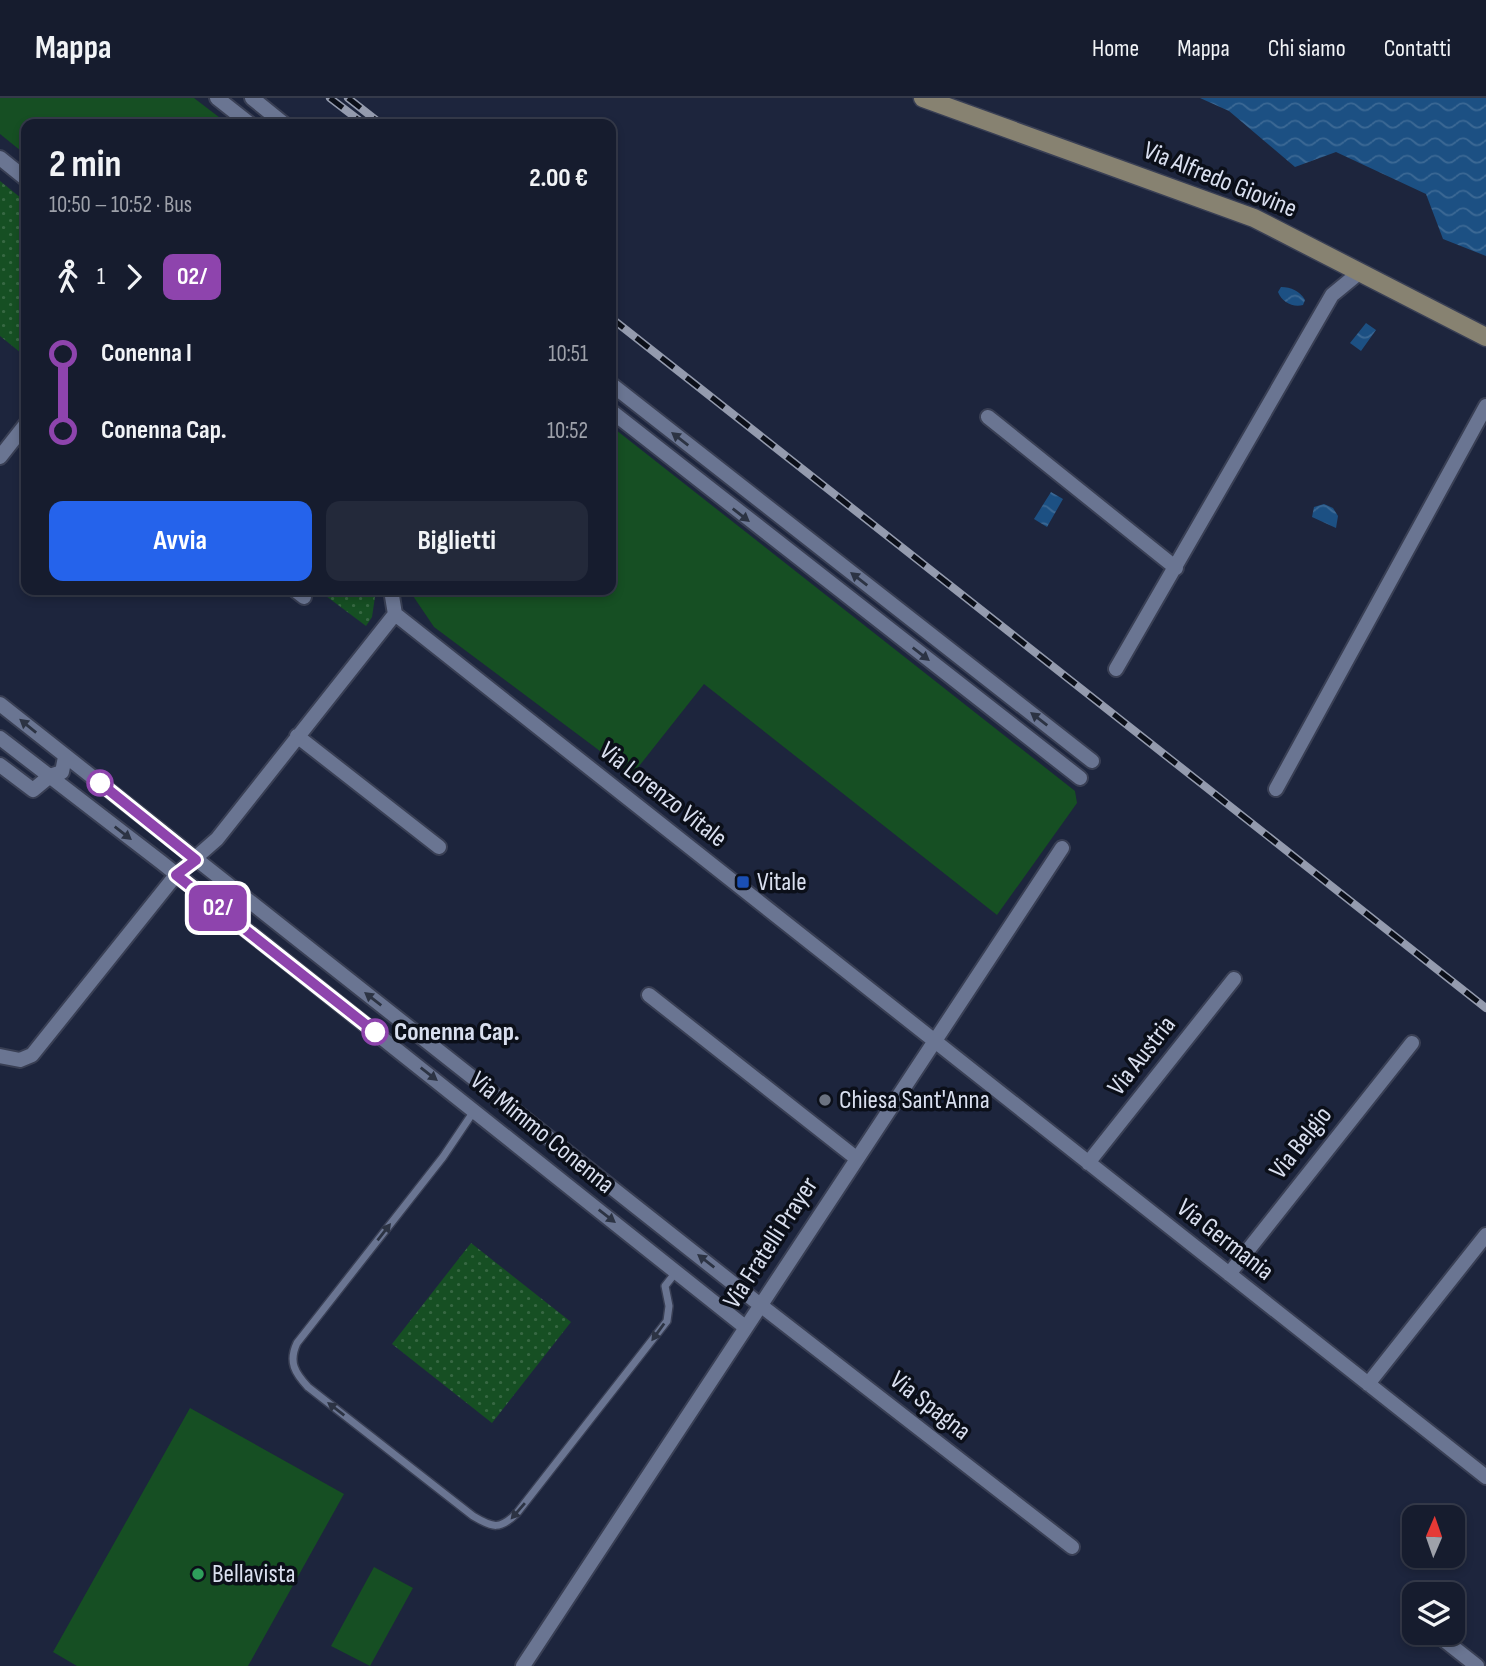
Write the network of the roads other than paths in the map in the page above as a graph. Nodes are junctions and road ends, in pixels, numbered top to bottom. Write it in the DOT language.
graph roads {
  1 [pos="217,98"];
  2 [pos="251,98"];
  3 [pos="923,98"];
  4 [pos="244,119"];
  5 [pos="278,119"];
  6 [pos="0,158"];
  7 [pos="21,175"];
  8 [pos="1360,272"];
  9 [pos="1486,337"];
  10 [pos="616,388"];
  11 [pos="1486,406"];
  12 [pos="616,415"];
  13 [pos="988,417"];
  14 [pos="21,430"];
  15 [pos="0,457"];
  16 [pos="1176,568"];
  17 [pos="392,595"];
  18 [pos="395,614"];
  19 [pos="1116,669"];
  20 [pos="0,704"];
  21 [pos="297,736"];
  22 [pos="0,738"];
  23 [pos="65,757"];
  24 [pos="1092,761"];
  25 [pos="0,765"];
  26 [pos="50,776"];
  27 [pos="1080,778"];
  28 [pos="100,783"];
  29 [pos="1276,789"];
  30 [pos="89,806"];
  31 [pos="439,847"];
  32 [pos="1062,848"];
  33 [pos="196,860"];
  34 [pos="176,875"];
  35 [pos="1234,979"];
  36 [pos="649,995"];
  37 [pos="934,1042"];
  38 [pos="1412,1043"];
  39 [pos="0,1056"];
  40 [pos="465,1072"];
  41 [pos="490,1091"];
  42 [pos="452,1092"];
  43 [pos="474,1111"];
  44 [pos="856,1158"];
  45 [pos="1088,1163"];
  46 [pos="1486,1235"];
  47 [pos="676,1271"];
  48 [pos="1228,1274"];
  49 [pos="759,1304"];
  50 [pos="745,1327"];
  51 [pos="1368,1384"];
  52 [pos="1486,1477"];
  53 [pos="1072,1547"];
  54 [pos="1450,1645"];
  55 [pos="523,1666"];
  56 [pos="1478,1666"];
  1 -- 4 [label="street"];
  2 -- 5 [label="street"];
  3 -- 8 [label="main road, Via Alfredo Giovine"];
  6 -- 7 [label="street"];
  8 -- 9 [label="main road, Via Alfredo Giovine"];
  8 -- 16 [label="street"];
  24 -- 10 [label="street, one-way"];
  11 -- 29 [label="street"];
  12 -- 27 [label="street, one-way"];
  13 -- 16 [label="street"];
  14 -- 15 [label="street"];
  16 -- 19 [label="street"];
  17 -- 18 [label="street"];
  18 -- 21 [label="street"];
  18 -- 37 [label="street, Via Lorenzo Vitale"];
  23 -- 20 [label="street, Via Mimmo Conenna, one-way"];
  21 -- 31 [label="street"];
  21 -- 33 [label="street"];
  22 -- 26 [label="street, Via Mimmo Conenna"];
  23 -- 26 [label="street"];
  23 -- 28 [label="street, Via Mimmo Conenna"];
  25 -- 26 [label="street"];
  26 -- 30 [label="street, Via Mimmo Conenna"];
  28 -- 30 [label="street"];
  28 -- 33 [label="street, Via Mimmo Conenna"];
  30 -- 34 [label="street, Via Mimmo Conenna, one-way"];
  32 -- 37 [label="street, Via Fratelli Prayer"];
  33 -- 34 [label="street"];
  40 -- 33 [label="street, Via Mimmo Conenna, one-way"];
  34 -- 39 [label="street"];
  34 -- 42 [label="street, Via Mimmo Conenna, one-way"];
  35 -- 45 [label="street, Via Austria"];
  36 -- 44 [label="street"];
  37 -- 44 [label="street, Via Fratelli Prayer"];
  37 -- 45 [label="street, Via Germania"];
  38 -- 48 [label="street, Via Belgio"];
  40 -- 41 [label="street, Via Mimmo Conenna"];
  40 -- 42 [label="street"];
  41 -- 43 [label="street"];
  49 -- 41 [label="street, Via Mimmo Conenna, one-way"];
  42 -- 43 [label="street, Via Mimmo Conenna"];
  43 -- 47 [label="street, Via Mimmo Conenna, one-way"];
  47 -- 43 [label="lane, one-way"];
  44 -- 49 [label="street, Via Fratelli Prayer"];
  45 -- 48 [label="street, Via Germania"];
  46 -- 51 [label="street"];
  47 -- 50 [label="street, Via Mimmo Conenna"];
  48 -- 51 [label="street, Via Germania"];
  49 -- 50 [label="street, Via Fratelli Prayer"];
  49 -- 53 [label="street, Via Spagna"];
  50 -- 55 [label="street, Via Fratelli Prayer"];
  51 -- 52 [label="street, Via Germania"];
  54 -- 56 [label="street"];
}
